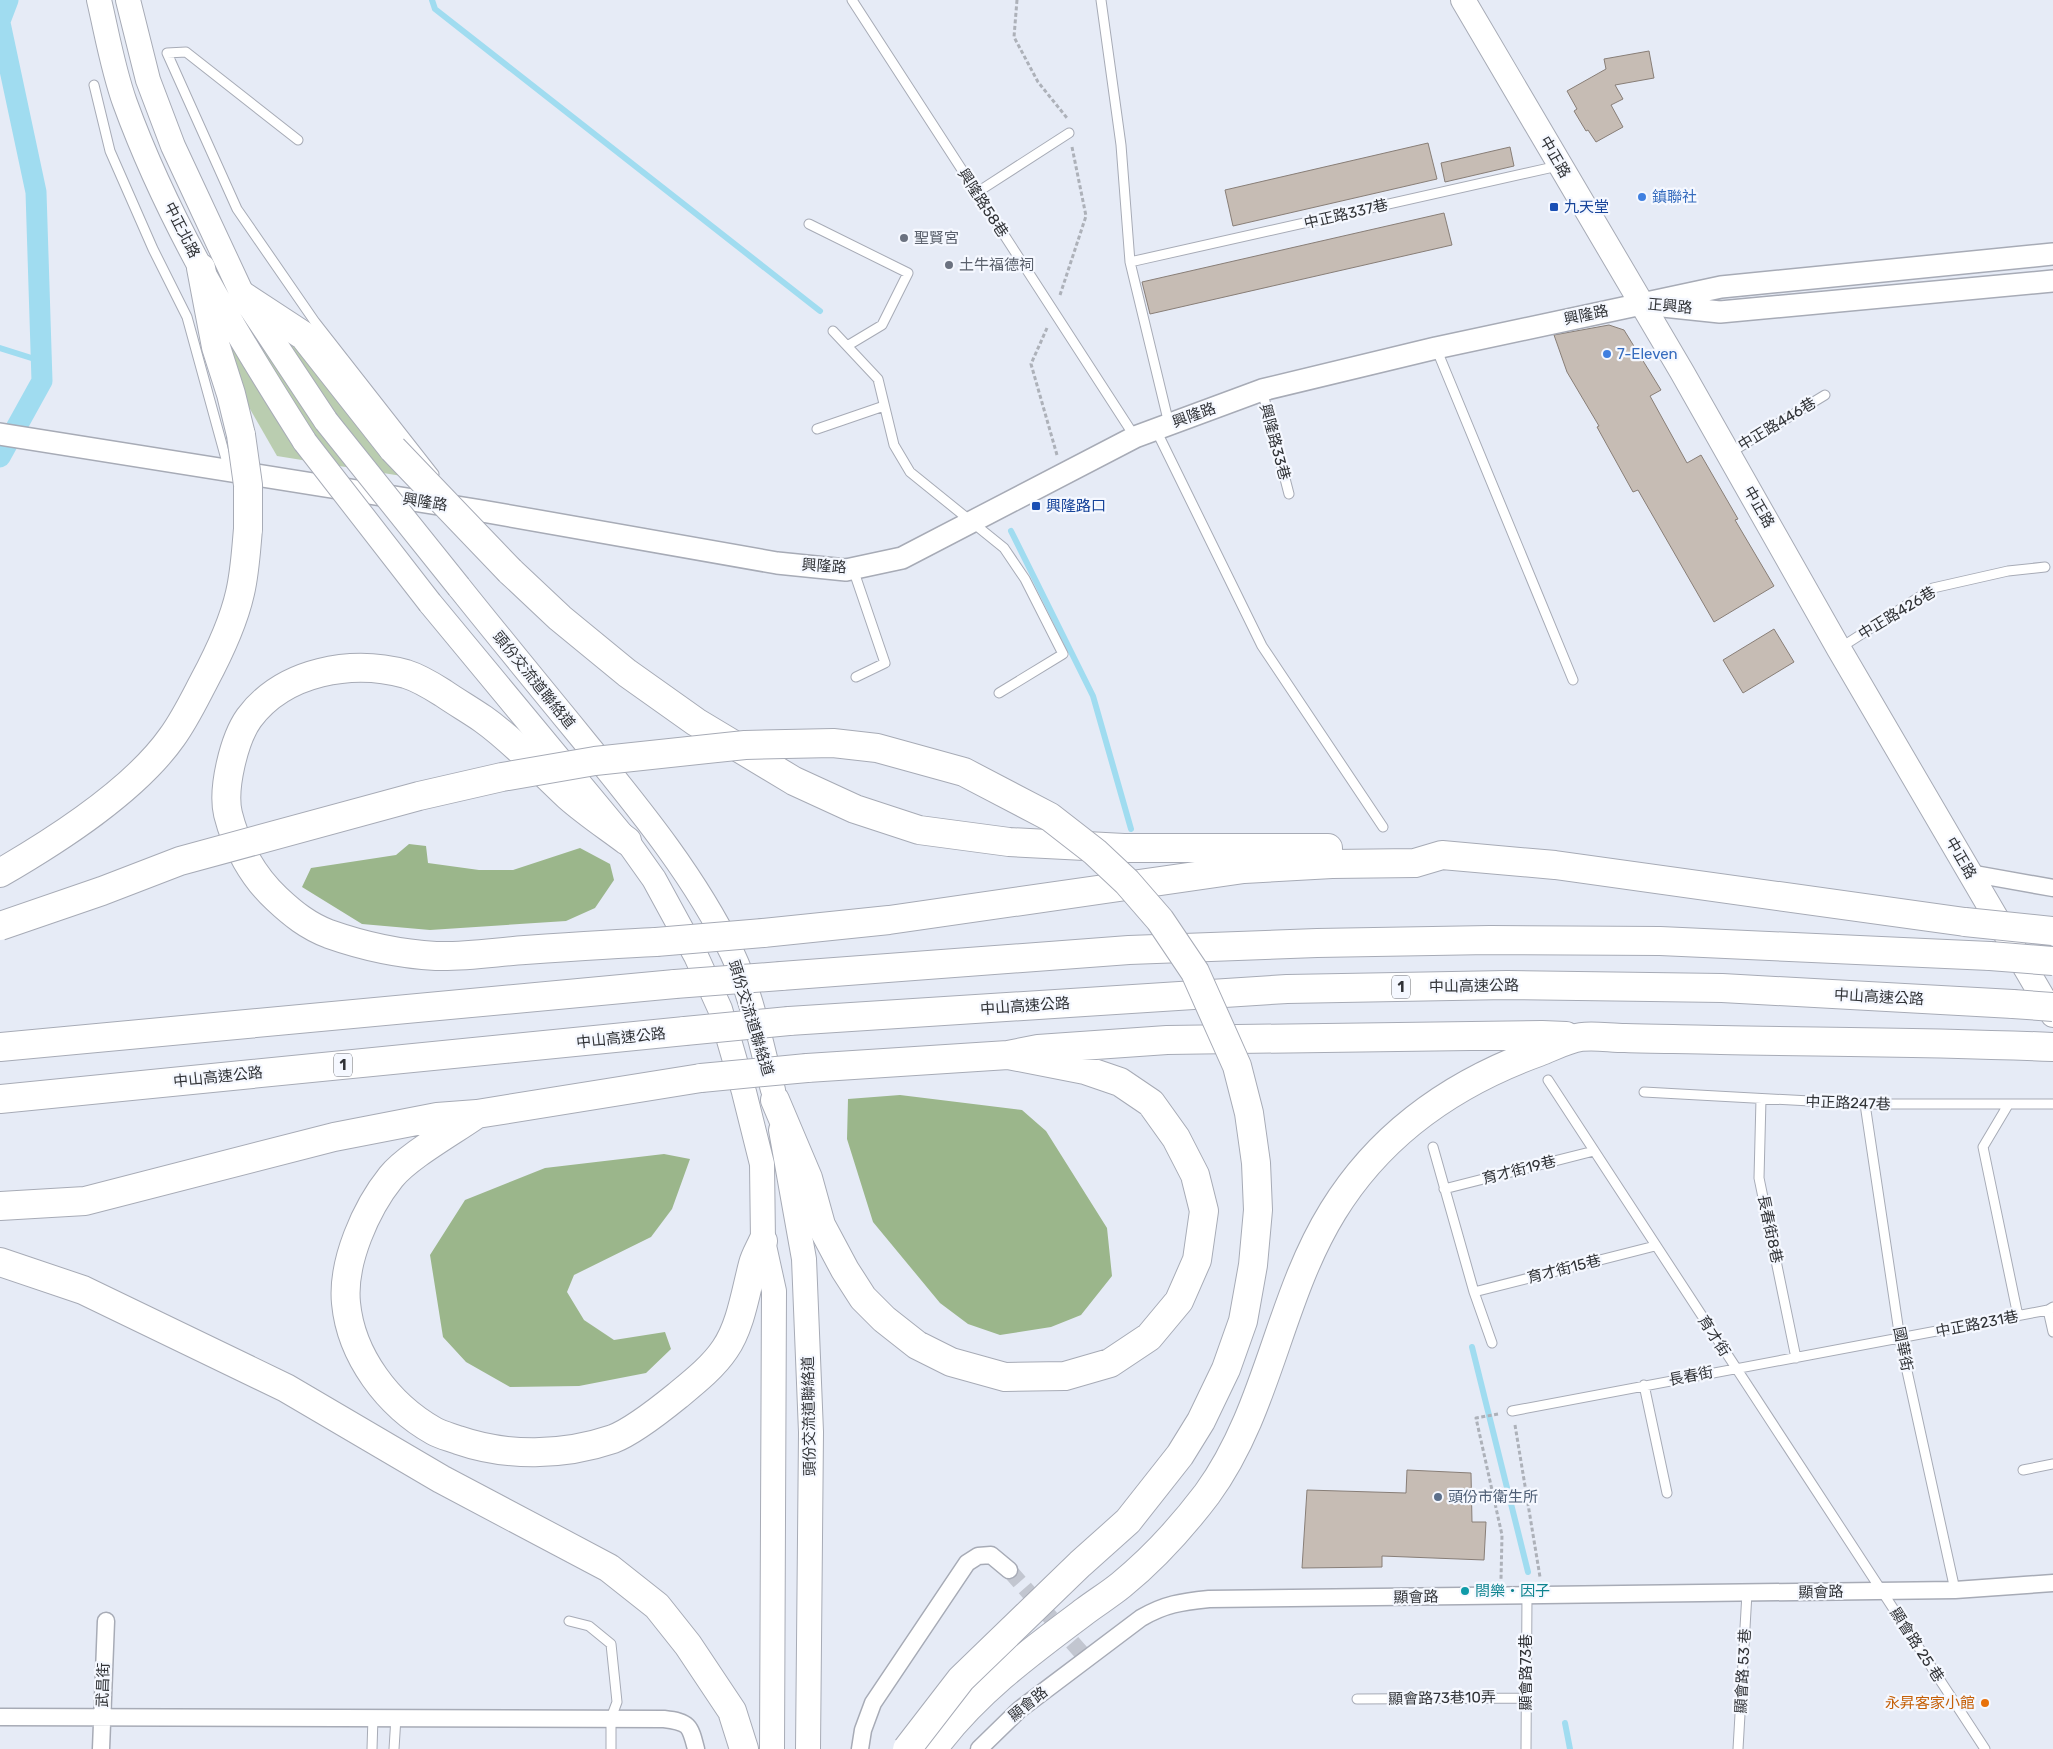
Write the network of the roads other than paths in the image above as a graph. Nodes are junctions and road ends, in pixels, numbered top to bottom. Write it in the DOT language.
graph roads {
  1 [pos="99,0"];
  2 [pos="128,0"];
  3 [pos="852,0"];
  4 [pos="1102,0"];
  5 [pos="1463,0"];
  6 [pos="94,85"];
  7 [pos="1069,133"];
  8 [pos="298,140"];
  9 [pos="1561,166"];
  10 [pos="976,193"];
  11 [pos="809,224"];
  12 [pos="2053,254"];
  13 [pos="1130,262"];
  14 [pos="201,268"];
  15 [pos="2053,281"];
  16 [pos="243,296"];
  17 [pos="1640,304"];
  18 [pos="833,331"];
  19 [pos="847,346"];
  20 [pos="1436,348"];
  21 [pos="1262,390"];
  22 [pos="1825,395"];
  23 [pos="884,406"];
  24 [pos="326,421"];
  25 [pos="1163,427"];
  26 [pos="817,429"];
  27 [pos="0,434"];
  28 [pos="1135,437"];
  29 [pos="305,442"];
  30 [pos="1728,454"];
  31 [pos="229,471"];
  32 [pos="443,484"];
  33 [pos="1289,494"];
  34 [pos="972,522"];
  35 [pos="2045,567"];
  36 [pos="852,568"];
  37 [pos="1839,649"];
  38 [pos="856,677"];
  39 [pos="1573,680"];
  40 [pos="999,693"];
  41 [pos="1383,827"];
  42 [pos="627,841"];
  43 [pos="1442,855"];
  44 [pos="0,873"];
  45 [pos="1970,873"];
  46 [pos="2053,888"];
  47 [pos="0,926"];
  48 [pos="2053,931"];
  49 [pos="2053,961"];
  50 [pos="2053,1007"];
  51 [pos="2053,1015"];
  52 [pos="1581,1037"];
  53 [pos="0,1047"];
  54 [pos="2045,1047"];
  55 [pos="1008,1056"];
  56 [pos="1548,1080"];
  57 [pos="1644,1092"];
  58 [pos="0,1099"];
  59 [pos="775,1100"];
  60 [pos="1761,1100"];
  61 [pos="1865,1104"];
  62 [pos="2053,1104"];
  63 [pos="2008,1105"];
  64 [pos="477,1114"];
  65 [pos="1433,1147"];
  66 [pos="1594,1151"];
  67 [pos="1444,1189"];
  68 [pos="0,1206"];
  69 [pos="764,1241"];
  70 [pos="1655,1246"];
  71 [pos="0,1262"];
  72 [pos="1474,1292"];
  73 [pos="2050,1308"];
  74 [pos="2018,1316"];
  75 [pos="2053,1332"];
  76 [pos="1900,1339"];
  77 [pos="1492,1343"];
  78 [pos="1796,1358"];
  79 [pos="1734,1368"];
  80 [pos="1644,1385"];
  81 [pos="1512,1411"];
  82 [pos="2053,1464"];
  83 [pos="2023,1470"];
  84 [pos="1667,1493"];
  85 [pos="1009,1570"];
  86 [pos="2053,1583"];
  87 [pos="1955,1590"];
  88 [pos="1881,1591"];
  89 [pos="1747,1593"];
  90 [pos="1535,1595"];
  91 [pos="569,1620"];
  92 [pos="106,1621"];
  93 [pos="1526,1698"];
  94 [pos="1357,1699"];
  95 [pos="4,1717"];
  96 [pos="102,1717"];
  97 [pos="373,1717"];
  98 [pos="396,1717"];
  99 [pos="611,1718"];
  100 [pos="101,1749"];
  101 [pos="372,1749"];
  102 [pos="394,1749"];
  103 [pos="611,1749"];
  104 [pos="696,1749"];
  105 [pos="744,1749"];
  106 [pos="772,1749"];
  107 [pos="808,1749"];
  108 [pos="860,1749"];
  109 [pos="907,1749"];
  110 [pos="933,1749"];
  111 [pos="978,1749"];
  112 [pos="1526,1749"];
  113 [pos="1738,1749"];
  114 [pos="1985,1749"];
  1 -- 14 [label="main road, 中正北路"];
  2 -- 16 [label="main road, 中正北路"];
  3 -- 10 [label="lane, 興隆路58巷"];
  4 -- 13 [label="lane"];
  5 -- 9 [label="main road, 中正路"];
  6 -- 31 [label="lane"];
  7 -- 10 [label="lane"];
  8 -- 32 [label="lane"];
  9 -- 13 [label="lane, 中正路337巷"];
  9 -- 17 [label="main road, 中正路"];
  10 -- 28 [label="lane, 興隆路58巷"];
  11 -- 19 [label="lane"];
  12 -- 17 [label="street, 正興路"];
  13 -- 25 [label="lane"];
  14 -- 29 [label="main road, 中正北路"];
  14 -- 44 [label="highway, bridge"];
  15 -- 17 [label="street, 正興路"];
  16 -- 24 [label="main road, 中正北路"];
  16 -- 43 [label="highway, bridge"];
  17 -- 20 [label="street, 興隆路"];
  17 -- 30 [label="main road, 中正路"];
  18 -- 19 [label="lane"];
  19 -- 23 [label="lane"];
  20 -- 21 [label="street, 興隆路"];
  20 -- 39 [label="lane"];
  21 -- 25 [label="street, 興隆路"];
  21 -- 33 [label="lane, 興隆路33巷"];
  22 -- 30 [label="lane, 中正路446巷"];
  23 -- 26 [label="lane"];
  23 -- 34 [label="lane"];
  24 -- 59 [label="main road, 頭份交流道聯絡道, bridge"];
  25 -- 28 [label="street, 興隆路"];
  25 -- 41 [label="lane"];
  27 -- 31 [label="street, 興隆路"];
  28 -- 34 [label="street, 興隆路"];
  29 -- 42 [label="main road, 頭份交流道聯絡道, bridge"];
  30 -- 37 [label="main road, 中正路"];
  31 -- 36 [label="street, 興隆路"];
  34 -- 36 [label="street, 興隆路"];
  34 -- 40 [label="lane"];
  35 -- 37 [label="lane, 中正路426巷"];
  36 -- 38 [label="lane"];
  37 -- 45 [label="main road, 中正路"];
  42 -- 43 [label="highway, bridge"];
  42 -- 69 [label="main road, 頭份交流道聯絡道"];
  43 -- 48 [label="highway, bridge"];
  45 -- 46 [label="street"];
  45 -- 51 [label="main road, 中正路"];
  47 -- 109 [label="highway, bridge"];
  49 -- 53 [label="highway, bridge"];
  50 -- 58 [label="highway, 中山高速公路 / 1, bridge"];
  52 -- 54 [label="highway"];
  52 -- 55 [label="highway"];
  52 -- 110 [label="highway"];
  55 -- 59 [label="highway"];
  55 -- 64 [label="highway, bridge"];
  56 -- 66 [label="lane, 育才街"];
  57 -- 60 [label="lane, 中正路247巷"];
  59 -- 107 [label="main road, 頭份交流道聯絡道"];
  60 -- 61 [label="lane, 中正路247巷"];
  60 -- 78 [label="lane, 長春街8巷"];
  61 -- 63 [label="lane, 中正路247巷"];
  61 -- 76 [label="lane, 國華街"];
  62 -- 63 [label="lane, 中正路247巷"];
  63 -- 74 [label="lane"];
  64 -- 68 [label="highway"];
  64 -- 69 [label="highway"];
  65 -- 67 [label="lane"];
  66 -- 67 [label="lane, 育才街19巷"];
  66 -- 70 [label="lane, 育才街"];
  67 -- 72 [label="lane"];
  69 -- 106 [label="main road, 頭份交流道聯絡道"];
  70 -- 72 [label="lane, 育才街15巷"];
  70 -- 79 [label="lane, 育才街"];
  71 -- 105 [label="highway"];
  72 -- 77 [label="lane"];
  73 -- 74 [label="lane, 中正路231巷"];
  73 -- 75 [label="lane"];
  74 -- 76 [label="lane, 中正路231巷"];
  76 -- 78 [label="lane, 長春街"];
  76 -- 87 [label="lane, 國華街"];
  78 -- 79 [label="lane, 長春街"];
  79 -- 80 [label="lane, 長春街"];
  79 -- 88 [label="lane, 育才街"];
  80 -- 81 [label="lane, 長春街"];
  80 -- 84 [label="lane"];
  82 -- 83 [label="lane"];
  85 -- 108 [label="street"];
  86 -- 87 [label="street, 顯會路"];
  87 -- 88 [label="street, 顯會路"];
  88 -- 89 [label="street, 顯會路"];
  88 -- 114 [label="lane, 顯會路 25 巷"];
  89 -- 90 [label="street, 顯會路"];
  89 -- 113 [label="lane, 顯會路 53 巷"];
  90 -- 93 [label="lane, 顯會路73巷"];
  90 -- 111 [label="street, 顯會路"];
  91 -- 99 [label="lane"];
  92 -- 96 [label="street, 武昌街"];
  93 -- 94 [label="lane, 顯會路73巷10弄"];
  93 -- 112 [label="lane, 顯會路73巷"];
  95 -- 96 [label="street"];
  96 -- 97 [label="street"];
  96 -- 100 [label="street, 武昌街"];
  97 -- 98 [label="street"];
  97 -- 101 [label="lane"];
  98 -- 99 [label="street"];
  98 -- 102 [label="lane"];
  99 -- 103 [label="lane"];
  99 -- 104 [label="street"];
}
